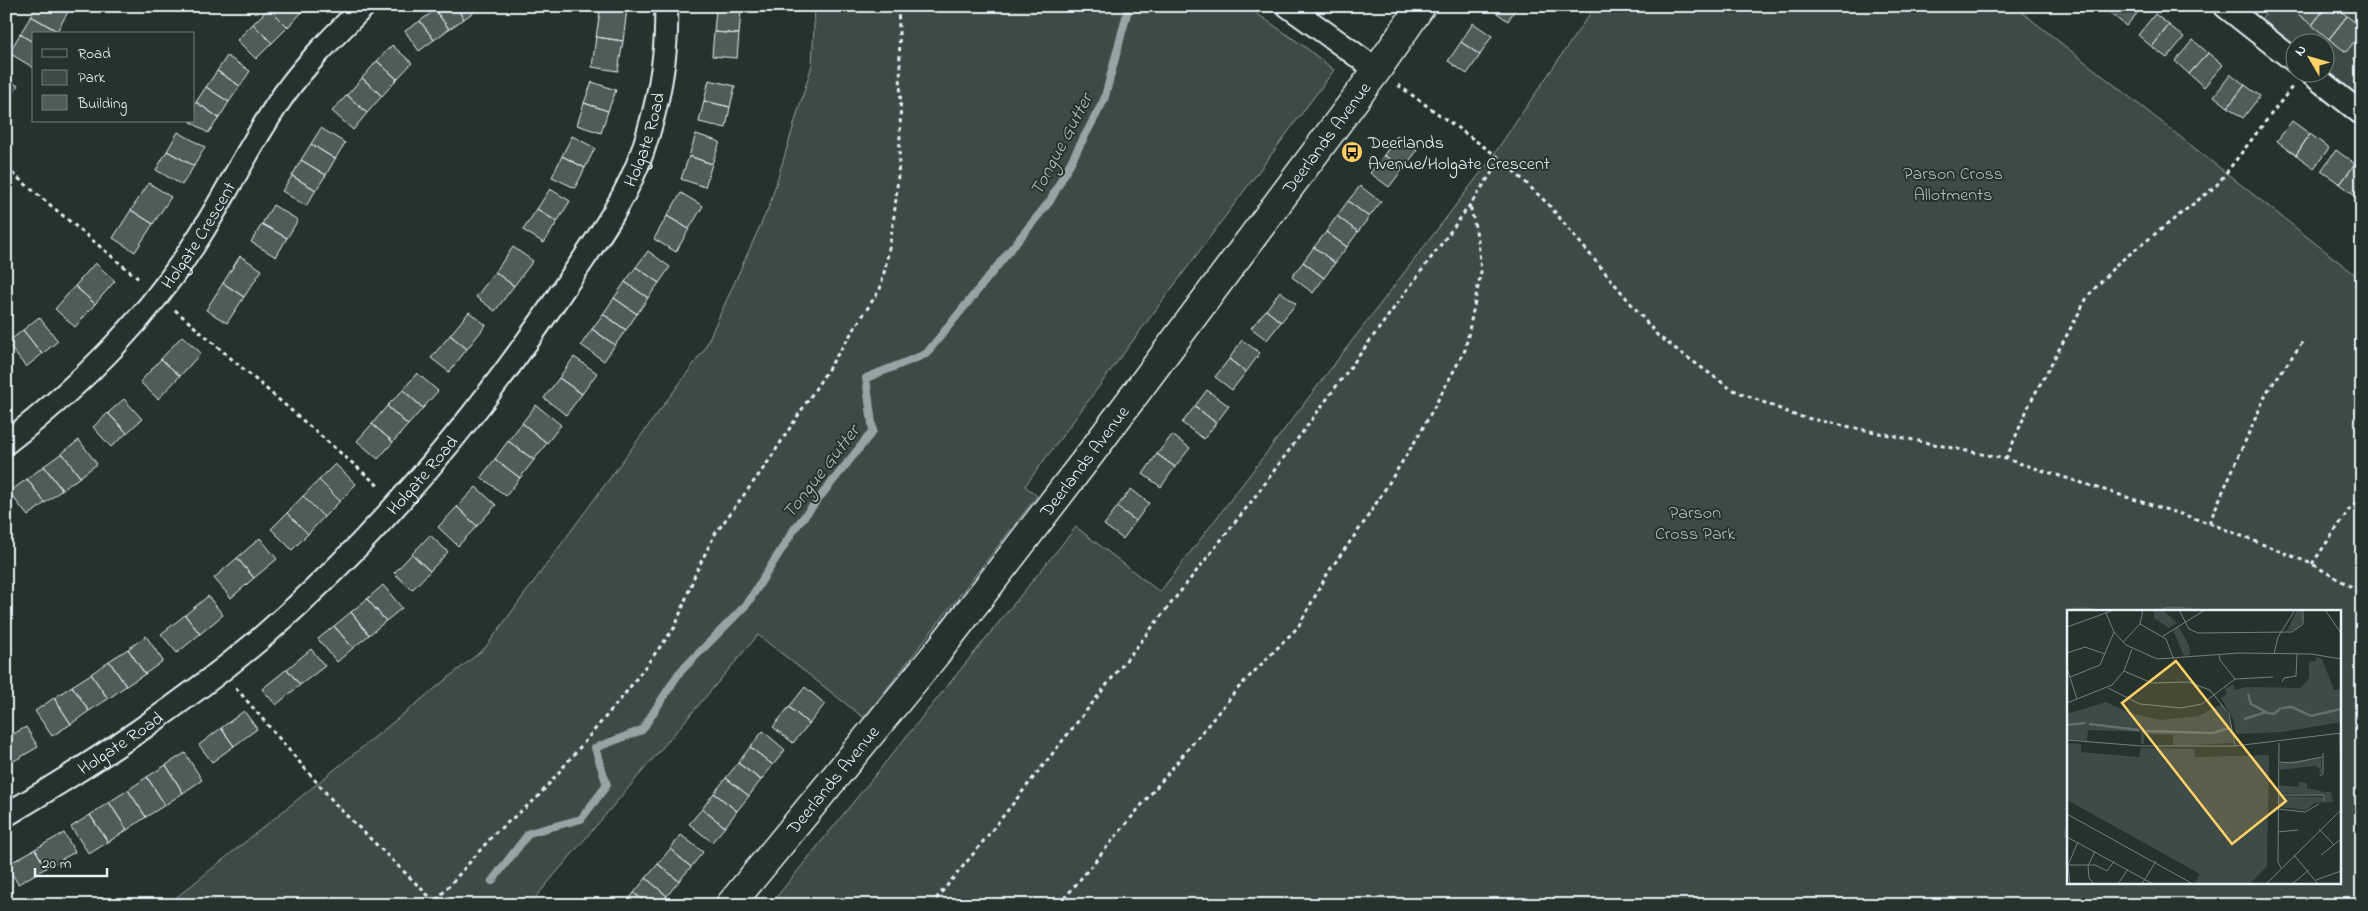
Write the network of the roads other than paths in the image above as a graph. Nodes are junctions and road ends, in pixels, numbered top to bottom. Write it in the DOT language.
graph roads {
  1 [pos="364,6"];
  2 [pos="666,6"];
  3 [pos="1288,6"];
  4 [pos="1421,6"];
  5 [pos="2237,10"];
  6 [pos="2286,53"];
  7 [pos="1377,70"];
  8 [pos="2309,82"];
  9 [pos="2362,114"];
  10 [pos="6,443"];
  11 [pos="6,815"];
  12 [pos="730,905"];
  1 -- 10 [label="street, Holgate Crescent"];
  2 -- 11 [label="street, Holgate Road"];
  3 -- 7 [label="street"];
  4 -- 7 [label="street, Deerlands Avenue"];
  5 -- 6 [label="street"];
  7 -- 12 [label="street, Deerlands Avenue"];
  8 -- 9 [label="street"];
}
